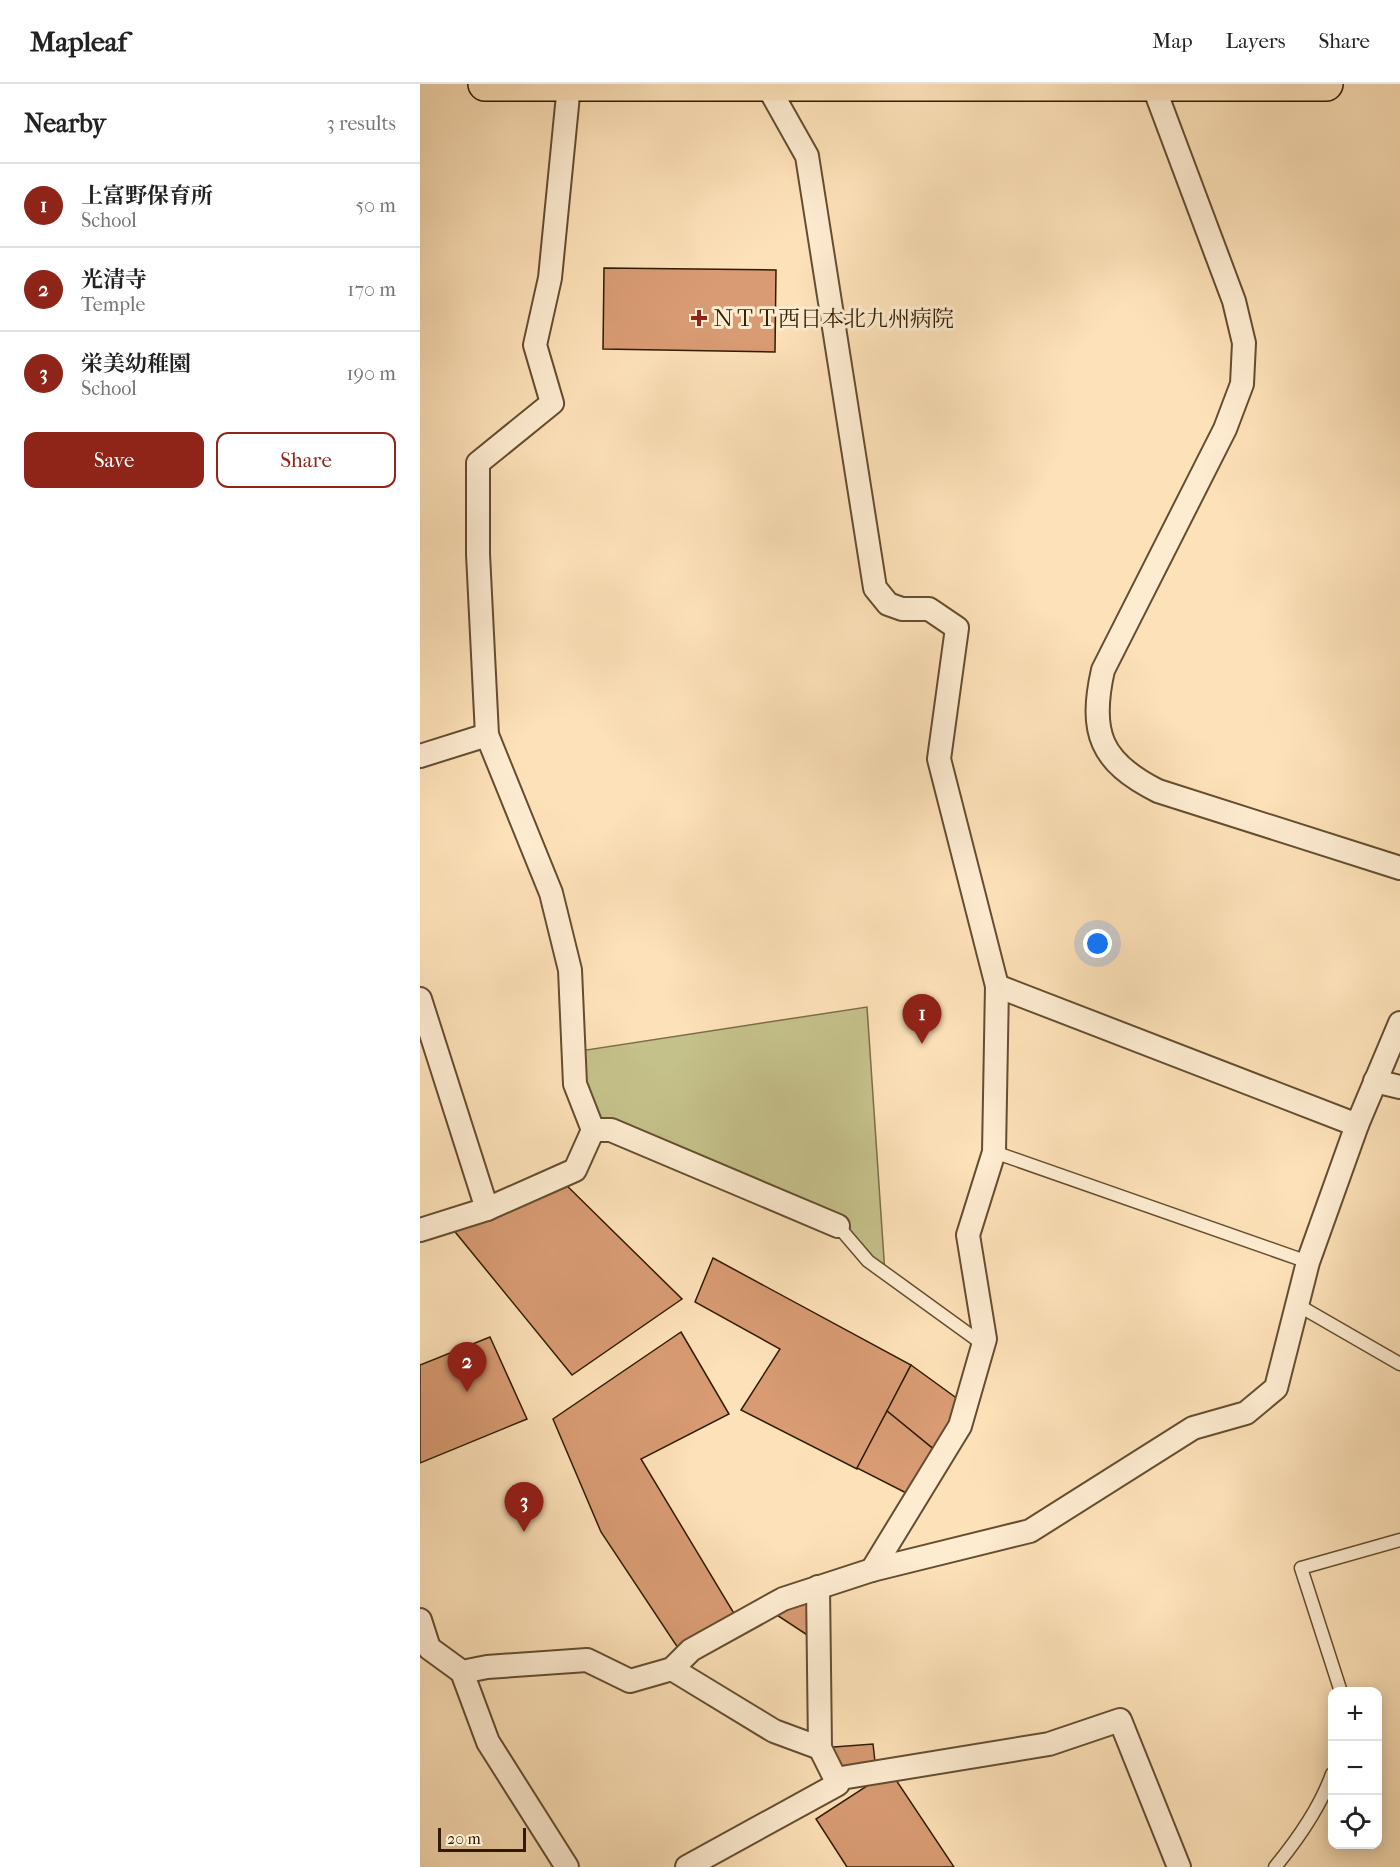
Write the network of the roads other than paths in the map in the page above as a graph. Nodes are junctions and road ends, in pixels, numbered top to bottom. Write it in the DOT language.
graph roads {
  1 [pos="485,84"];
  2 [pos="766,84"];
  3 [pos="1326,84"];
  4 [pos="569,85"];
  5 [pos="1153,85"];
  6 [pos="487,735"];
  7 [pos="420,756"];
  8 [pos="1400,868"];
  9 [pos="997,986"];
  10 [pos="420,999"];
  11 [pos="1400,1023"];
  12 [pos="1375,1081"];
  13 [pos="1400,1088"];
  14 [pos="1357,1125"];
  15 [pos="593,1130"];
  16 [pos="994,1152"];
  17 [pos="487,1209"];
  18 [pos="838,1226"];
  19 [pos="420,1230"];
  20 [pos="1308,1262"];
  21 [pos="1296,1304"];
  22 [pos="984,1346"];
  23 [pos="1400,1364"];
  24 [pos="1400,1540"];
  25 [pos="872,1570"];
  26 [pos="819,1587"];
  27 [pos="420,1620"];
  28 [pos="424,1650"];
  29 [pos="672,1669"];
  30 [pos="462,1672"];
  31 [pos="1339,1687"];
  32 [pos="820,1748"];
  33 [pos="836,1779"];
  34 [pos="1328,1783"];
  35 [pos="567,1867"];
  36 [pos="687,1867"];
  37 [pos="1179,1867"];
  38 [pos="1275,1867"];
  1 -- 4 [label="highway"];
  2 -- 4 [label="highway"];
  2 -- 5 [label="highway"];
  2 -- 9 [label="street"];
  3 -- 5 [label="highway"];
  4 -- 6 [label="street"];
  5 -- 8 [label="street"];
  6 -- 7 [label="street"];
  6 -- 15 [label="street"];
  9 -- 14 [label="street"];
  9 -- 16 [label="street"];
  10 -- 17 [label="street"];
  11 -- 12 [label="street"];
  12 -- 13 [label="street"];
  12 -- 14 [label="street"];
  14 -- 20 [label="street"];
  15 -- 17 [label="street"];
  15 -- 18 [label="street"];
  16 -- 20 [label="lane"];
  16 -- 22 [label="street"];
  17 -- 19 [label="street"];
  18 -- 22 [label="lane"];
  20 -- 21 [label="street"];
  21 -- 23 [label="lane"];
  21 -- 25 [label="street"];
  22 -- 25 [label="street"];
  24 -- 31 [label="lane"];
  25 -- 26 [label="street"];
  26 -- 29 [label="street"];
  26 -- 32 [label="street"];
  27 -- 28 [label="street"];
  28 -- 30 [label="street"];
  29 -- 30 [label="street"];
  29 -- 32 [label="street"];
  30 -- 35 [label="street"];
  32 -- 33 [label="street"];
  33 -- 36 [label="street"];
  33 -- 37 [label="street"];
  34 -- 38 [label="lane"];
}
